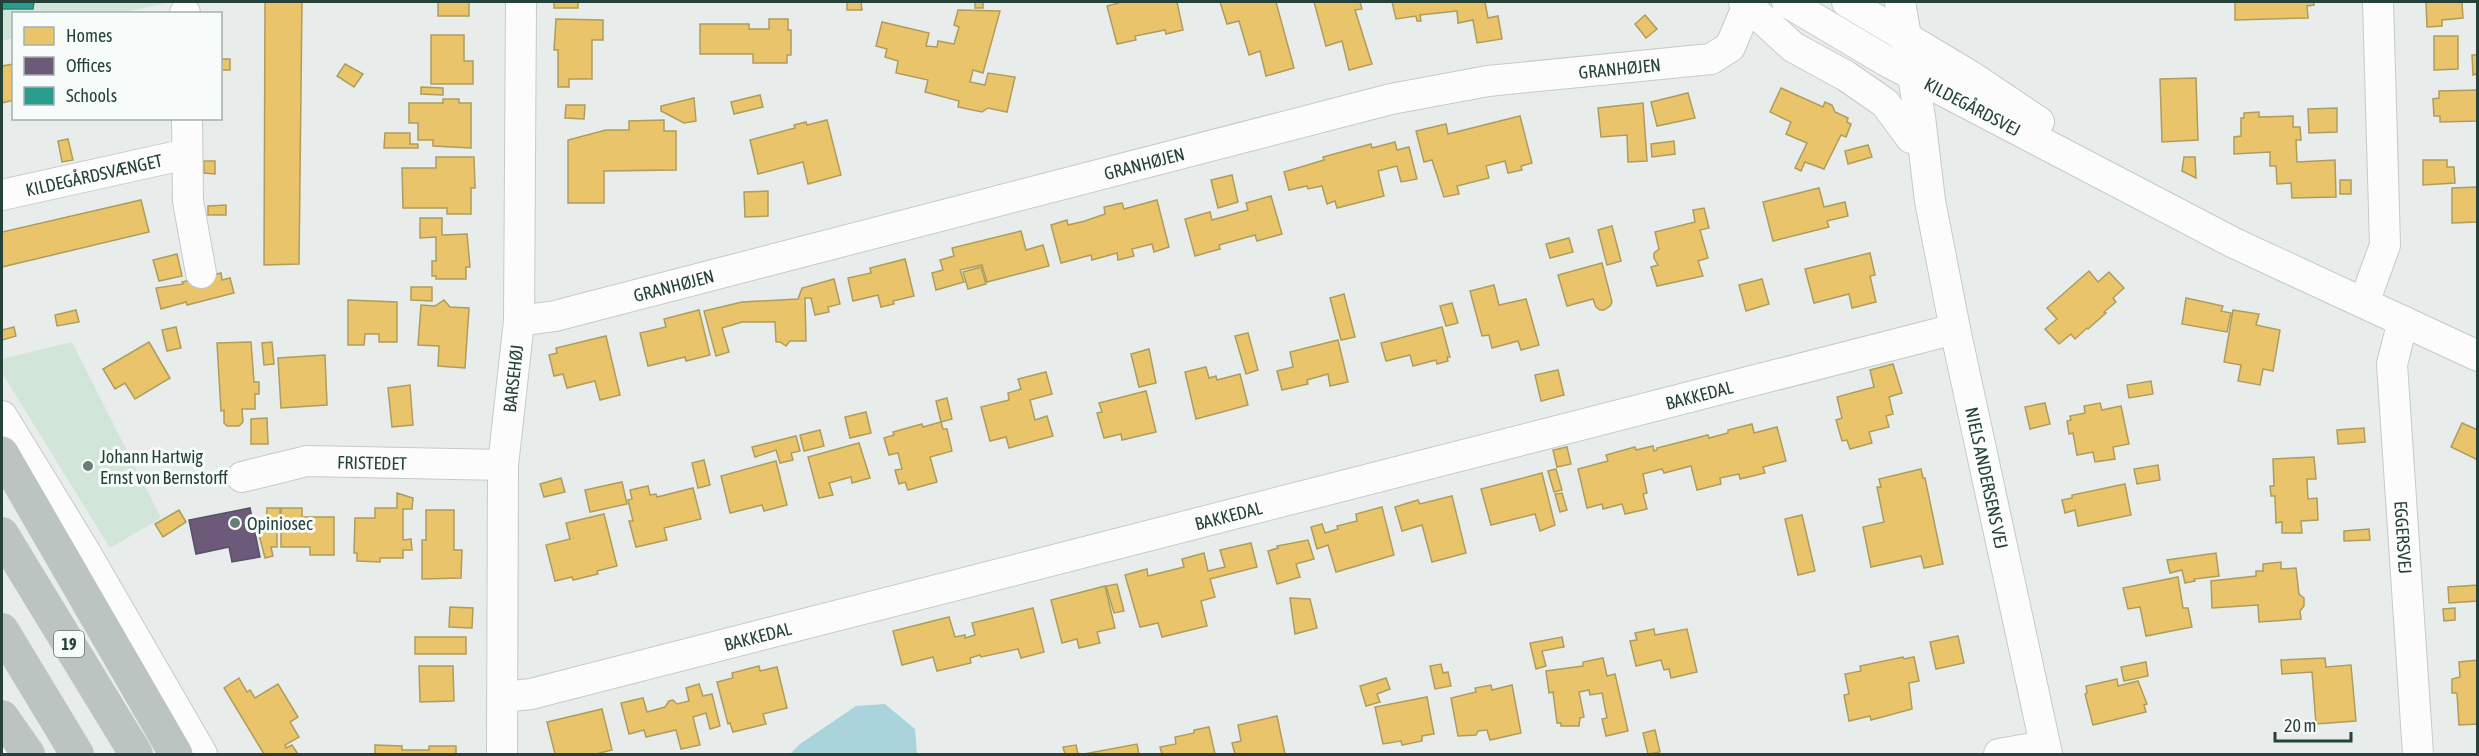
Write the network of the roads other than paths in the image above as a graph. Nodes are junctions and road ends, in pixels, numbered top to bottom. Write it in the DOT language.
graph roads {
  1 [pos="520,2"];
  2 [pos="1787,2"];
  3 [pos="1847,2"];
  4 [pos="2378,2"];
  5 [pos="1746,4"];
  6 [pos="1884,8"];
  7 [pos="1907,37"];
  8 [pos="1901,69"];
  9 [pos="187,120"];
  10 [pos="1911,138"];
  11 [pos="187,154"];
  12 [pos="2,195"];
  13 [pos="1930,201"];
  14 [pos="2161,204"];
  15 [pos="201,273"];
  16 [pos="2364,303"];
  17 [pos="519,321"];
  18 [pos="2403,321"];
  19 [pos="1954,329"];
  20 [pos="2478,356"];
  21 [pos="2,416"];
  22 [pos="2,453"];
  23 [pos="503,465"];
  24 [pos="242,477"];
  25 [pos="2,534"];
  26 [pos="2,630"];
  27 [pos="503,697"];
  28 [pos="2,717"];
  29 [pos="2,748"];
  30 [pos="2045,750"];
  31 [pos="5,754"];
  32 [pos="28,754"];
  33 [pos="76,754"];
  34 [pos="136,754"];
  35 [pos="176,754"];
  36 [pos="202,754"];
  37 [pos="502,754"];
  38 [pos="1999,754"];
  39 [pos="2418,754"];
  1 -- 17 [label="street, BARSEHØJ"];
  2 -- 8 [label="street, KILDEGÅRDSVEJ"];
  3 -- 6 [label="street, KILDEGÅRDSVEJ"];
  4 -- 16 [label="street"];
  5 -- 10 [label="street"];
  5 -- 17 [label="street, GRANHØJEN"];
  6 -- 7 [label="street, KILDEGÅRDSVEJ"];
  6 -- 8 [label="street, NIELS ANDERSENS VEJ"];
  7 -- 8 [label="street, NIELS ANDERSENS VEJ"];
  7 -- 14 [label="street, KILDEGÅRDSVEJ"];
  8 -- 10 [label="street, NIELS ANDERSENS VEJ"];
  8 -- 13 [label="street, NIELS ANDERSENS VEJ"];
  8 -- 14 [label="street, KILDEGÅRDSVEJ"];
  9 -- 11 [label="street, KILDEGÅRDSVÆNGET"];
  10 -- 13 [label="street, NIELS ANDERSENS VEJ"];
  11 -- 12 [label="street, KILDEGÅRDSVÆNGET"];
  11 -- 15 [label="street, KILDEGÅRDSVÆNGET"];
  13 -- 19 [label="street, NIELS ANDERSENS VEJ"];
  14 -- 16 [label="street, KILDEGÅRDSVEJ"];
  16 -- 18 [label="street, KILDEGÅRDSVEJ"];
  17 -- 23 [label="street, BARSEHØJ"];
  18 -- 20 [label="street, KILDEGÅRDSVEJ"];
  18 -- 39 [label="street, EGGERSVEJ"];
  19 -- 27 [label="street, BAKKEDAL"];
  19 -- 30 [label="street, NIELS ANDERSENS VEJ"];
  21 -- 36 [label="street"];
  22 -- 35 [label="highway"];
  23 -- 24 [label="street, FRISTEDET"];
  23 -- 27 [label="street, BARSEHØJ"];
  25 -- 34 [label="highway, 19"];
  26 -- 33 [label="highway"];
  27 -- 37 [label="street, BARSEHØJ"];
  28 -- 32 [label="highway"];
  29 -- 31 [label="street"];
  30 -- 38 [label="street"];
}
